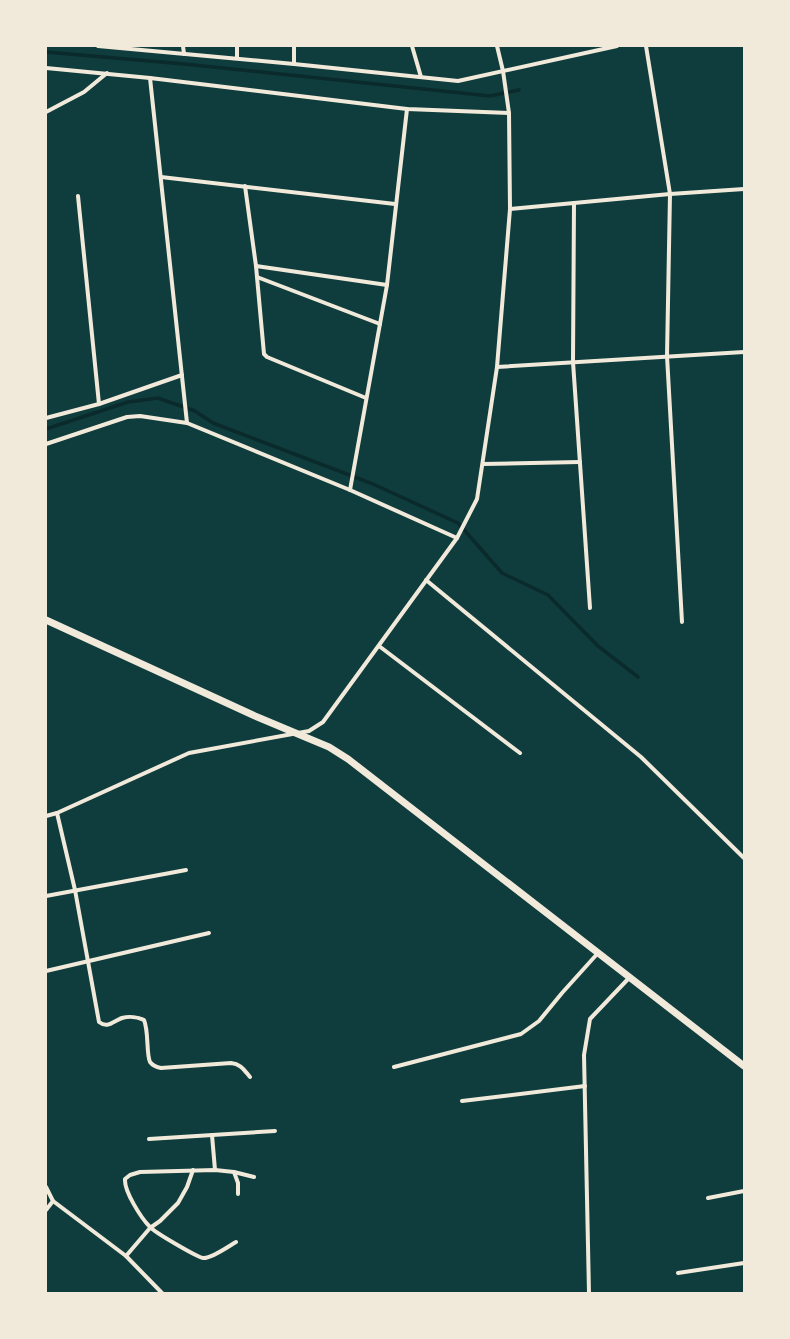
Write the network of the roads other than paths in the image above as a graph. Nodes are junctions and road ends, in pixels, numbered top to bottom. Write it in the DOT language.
graph roads {
  1 [pos="98,46"];
  2 [pos="183,46"];
  3 [pos="237,46"];
  4 [pos="294,46"];
  5 [pos="412,46"];
  6 [pos="497,46"];
  7 [pos="617,46"];
  8 [pos="646,46"];
  9 [pos="599,48"];
  10 [pos="184,54"];
  11 [pos="238,58"];
  12 [pos="294,64"];
  13 [pos="46,68"];
  14 [pos="503,71"];
  15 [pos="107,74"];
  16 [pos="421,77"];
  17 [pos="150,78"];
  18 [pos="407,109"];
  19 [pos="46,112"];
  20 [pos="509,113"];
  21 [pos="161,177"];
  22 [pos="245,186"];
  23 [pos="744,189"];
  24 [pos="670,194"];
  25 [pos="78,196"];
  26 [pos="574,203"];
  27 [pos="395,204"];
  28 [pos="510,209"];
  29 [pos="256,266"];
  30 [pos="257,277"];
  31 [pos="387,285"];
  32 [pos="380,324"];
  33 [pos="744,352"];
  34 [pos="667,356"];
  35 [pos="573,362"];
  36 [pos="497,367"];
  37 [pos="182,375"];
  38 [pos="366,398"];
  39 [pos="99,404"];
  40 [pos="46,418"];
  41 [pos="187,423"];
  42 [pos="46,444"];
  43 [pos="580,462"];
  44 [pos="483,464"];
  45 [pos="350,490"];
  46 [pos="457,538"];
  47 [pos="426,580"];
  48 [pos="590,608"];
  49 [pos="46,620"];
  50 [pos="682,622"];
  51 [pos="379,646"];
  52 [pos="296,734"];
  53 [pos="520,753"];
  54 [pos="57,813"];
  55 [pos="46,816"];
  56 [pos="744,858"];
  57 [pos="186,870"];
  58 [pos="75,890"];
  59 [pos="46,896"];
  60 [pos="209,932"];
  61 [pos="598,953"];
  62 [pos="88,961"];
  63 [pos="46,971"];
  64 [pos="629,978"];
  65 [pos="744,1066"];
  66 [pos="394,1067"];
  67 [pos="250,1077"];
  68 [pos="585,1086"];
  69 [pos="462,1101"];
  70 [pos="275,1130"];
  71 [pos="212,1134"];
  72 [pos="149,1139"];
  73 [pos="193,1170"];
  74 [pos="215,1170"];
  75 [pos="234,1172"];
  76 [pos="254,1177"];
  77 [pos="46,1187"];
  78 [pos="744,1191"];
  79 [pos="238,1194"];
  80 [pos="708,1198"];
  81 [pos="54,1201"];
  82 [pos="46,1210"];
  83 [pos="150,1228"];
  84 [pos="236,1242"];
  85 [pos="126,1256"];
  86 [pos="744,1263"];
  87 [pos="678,1273"];
  88 [pos="162,1293"];
  89 [pos="589,1293"];
  1 -- 10 [label="street"];
  2 -- 10 [label="street"];
  3 -- 11 [label="street"];
  4 -- 12 [label="street"];
  5 -- 16 [label="street"];
  6 -- 14 [label="street"];
  7 -- 9 [label="street"];
  8 -- 24 [label="street"];
  9 -- 14 [label="street"];
  10 -- 11 [label="street"];
  11 -- 12 [label="street"];
  12 -- 16 [label="street"];
  13 -- 15 [label="street"];
  14 -- 16 [label="street"];
  14 -- 20 [label="street"];
  15 -- 17 [label="street"];
  15 -- 19 [label="street"];
  17 -- 18 [label="street"];
  17 -- 21 [label="street"];
  18 -- 20 [label="street"];
  18 -- 27 [label="street"];
  20 -- 28 [label="street"];
  21 -- 22 [label="street"];
  21 -- 37 [label="street"];
  22 -- 27 [label="street"];
  22 -- 29 [label="street"];
  23 -- 24 [label="street"];
  24 -- 26 [label="street"];
  24 -- 34 [label="street"];
  25 -- 39 [label="street"];
  26 -- 28 [label="street"];
  26 -- 35 [label="street"];
  27 -- 31 [label="street"];
  28 -- 36 [label="street"];
  29 -- 30 [label="street"];
  29 -- 31 [label="street"];
  30 -- 32 [label="street"];
  30 -- 38 [label="street"];
  31 -- 32 [label="street"];
  32 -- 38 [label="street"];
  33 -- 34 [label="street"];
  34 -- 35 [label="street"];
  34 -- 50 [label="street"];
  35 -- 36 [label="street"];
  35 -- 43 [label="street"];
  36 -- 44 [label="street"];
  37 -- 39 [label="street"];
  37 -- 41 [label="street"];
  38 -- 45 [label="street"];
  39 -- 40 [label="street"];
  41 -- 42 [label="street"];
  41 -- 45 [label="street"];
  43 -- 44 [label="street"];
  43 -- 48 [label="street"];
  44 -- 46 [label="street"];
  45 -- 46 [label="street"];
  46 -- 47 [label="street"];
  47 -- 51 [label="street"];
  47 -- 56 [label="street"];
  49 -- 52 [label="main road"];
  51 -- 52 [label="street"];
  51 -- 53 [label="street"];
  52 -- 54 [label="street"];
  52 -- 61 [label="main road"];
  54 -- 55 [label="street"];
  54 -- 58 [label="street"];
  57 -- 58 [label="street"];
  58 -- 59 [label="street"];
  58 -- 62 [label="street"];
  60 -- 62 [label="street"];
  61 -- 64 [label="main road"];
  61 -- 66 [label="street"];
  62 -- 63 [label="street"];
  62 -- 67 [label="street"];
  64 -- 65 [label="main road"];
  64 -- 68 [label="street"];
  68 -- 69 [label="street"];
  68 -- 89 [label="street"];
  70 -- 71 [label="street"];
  71 -- 72 [label="street"];
  71 -- 74 [label="street"];
  73 -- 74 [label="street"];
  73 -- 83 [label="street"];
  73 -- 83 [label="street"];
  74 -- 75 [label="street"];
  75 -- 76 [label="street"];
  75 -- 79 [label="street"];
  77 -- 81 [label="street"];
  78 -- 80 [label="street"];
  81 -- 82 [label="street"];
  81 -- 85 [label="street"];
  83 -- 84 [label="street"];
  83 -- 85 [label="street"];
  85 -- 88 [label="street"];
  86 -- 87 [label="street"];
}
